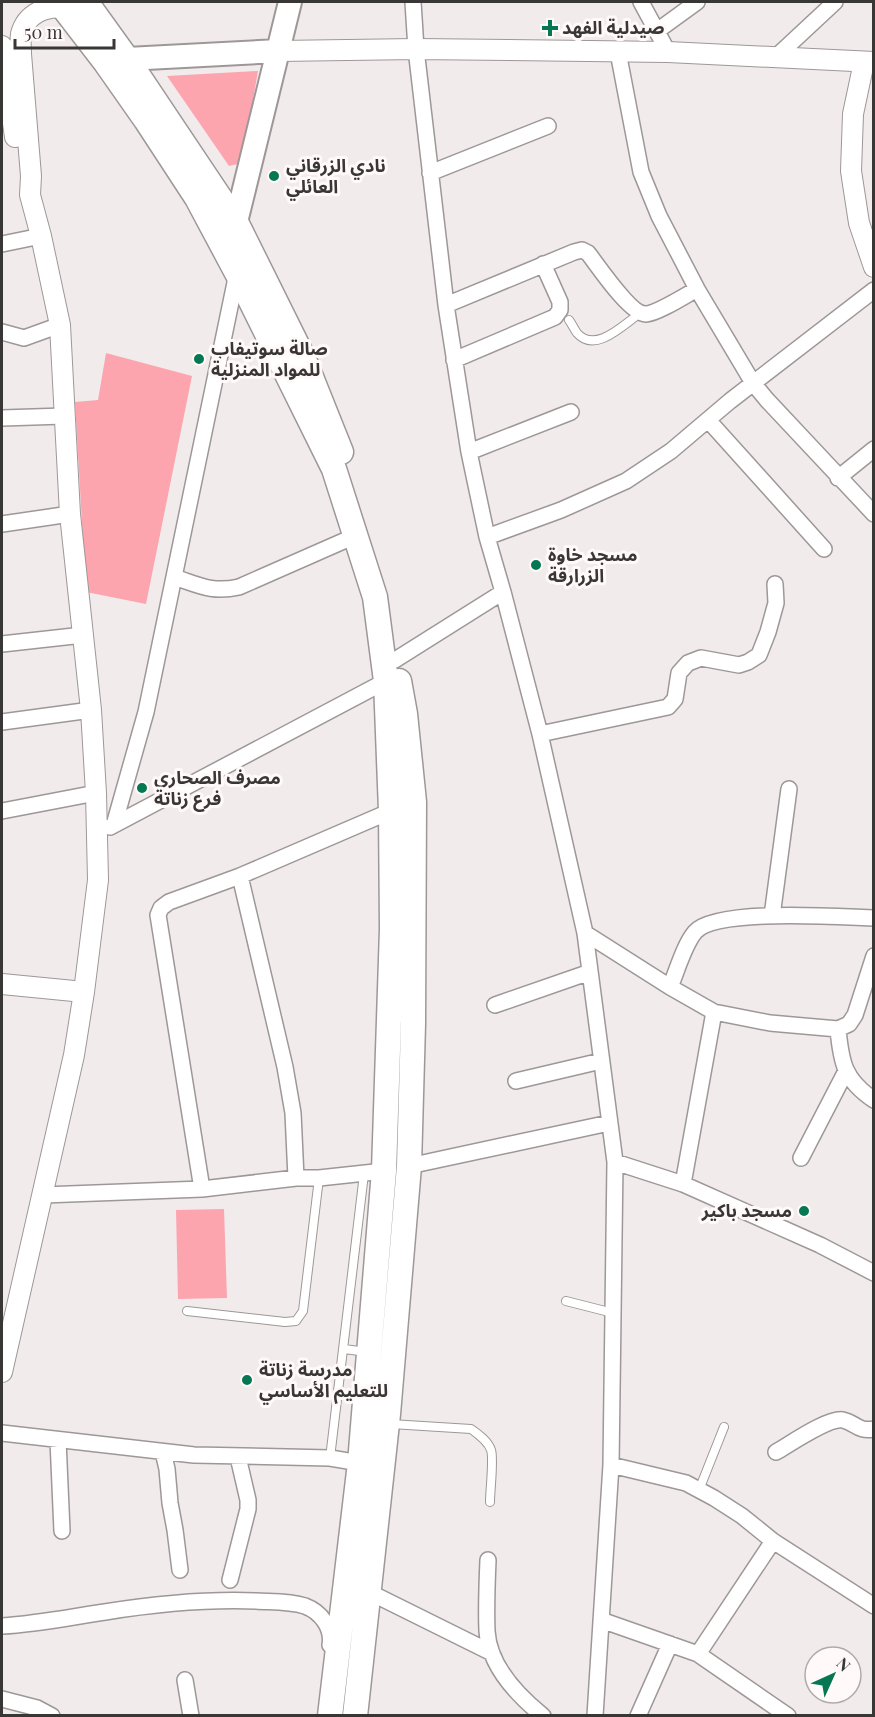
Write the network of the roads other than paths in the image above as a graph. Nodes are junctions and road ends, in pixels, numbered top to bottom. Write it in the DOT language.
graph roads {
  1 [pos="290,2"];
  2 [pos="413,2"];
  3 [pos="641,2"];
  4 [pos="697,2"];
  5 [pos="70,4"];
  6 [pos="824,5"];
  7 [pos="657,31"];
  8 [pos="2,46"];
  9 [pos="416,50"];
  10 [pos="278,51"];
  11 [pos="618,52"];
  12 [pos="668,52"];
  13 [pos="777,56"];
  14 [pos="127,59"];
  15 [pos="868,62"];
  16 [pos="3,71"];
  17 [pos="548,126"];
  18 [pos="430,173"];
  19 [pos="30,195"];
  20 [pos="236,222"];
  21 [pos="41,236"];
  22 [pos="2,243"];
  23 [pos="543,264"];
  24 [pos="873,267"];
  25 [pos="237,273"];
  26 [pos="697,289"];
  27 [pos="873,290"];
  28 [pos="446,305"];
  29 [pos="639,314"];
  30 [pos="569,320"];
  31 [pos="60,325"];
  32 [pos="2,332"];
  33 [pos="454,360"];
  34 [pos="753,383"];
  35 [pos="571,412"];
  36 [pos="64,416"];
  37 [pos="2,418"];
  38 [pos="708,420"];
  39 [pos="873,449"];
  40 [pos="469,452"];
  41 [pos="838,478"];
  42 [pos="70,514"];
  43 [pos="873,514"];
  44 [pos="2,524"];
  45 [pos="355,536"];
  46 [pos="487,537"];
  47 [pos="824,549"];
  48 [pos="174,577"];
  49 [pos="775,584"];
  50 [pos="503,592"];
  51 [pos="83,635"];
  52 [pos="2,644"];
  53 [pos="391,670"];
  54 [pos="91,710"];
  55 [pos="2,722"];
  56 [pos="540,734"];
  57 [pos="789,789"];
  58 [pos="96,793"];
  59 [pos="2,811"];
  60 [pos="391,811"];
  61 [pos="105,830"];
  62 [pos="240,876"];
  63 [pos="772,916"];
  64 [pos="873,918"];
  65 [pos="402,929"];
  66 [pos="585,933"];
  67 [pos="873,961"];
  68 [pos="590,972"];
  69 [pos="2,984"];
  70 [pos="670,987"];
  71 [pos="84,992"];
  72 [pos="495,1005"];
  73 [pos="714,1012"];
  74 [pos="838,1029"];
  75 [pos="601,1061"];
  76 [pos="846,1071"];
  77 [pos="516,1081"];
  78 [pos="873,1100"];
  79 [pos="609,1123"];
  80 [pos="801,1158"];
  81 [pos="615,1162"];
  82 [pos="409,1166"];
  83 [pos="374,1173"];
  84 [pos="296,1178"];
  85 [pos="319,1178"];
  86 [pos="683,1184"];
  87 [pos="202,1189"];
  88 [pos="42,1195"];
  89 [pos="873,1273"];
  90 [pos="566,1301"];
  91 [pos="187,1311"];
  92 [pos="613,1313"];
  93 [pos="8,1319"];
  94 [pos="344,1349"];
  95 [pos="369,1352"];
  96 [pos="2,1372"];
  97 [pos="387,1423"];
  98 [pos="724,1427"];
  99 [pos="873,1429"];
  100 [pos="2,1433"];
  101 [pos="58,1440"];
  102 [pos="163,1452"];
  103 [pos="776,1452"];
  104 [pos="238,1457"];
  105 [pos="330,1458"];
  106 [pos="360,1463"];
  107 [pos="611,1465"];
  108 [pos="699,1490"];
  109 [pos="490,1502"];
  110 [pos="366,1513"];
  111 [pos="62,1531"];
  112 [pos="773,1541"];
  113 [pos="488,1560"];
  114 [pos="180,1570"];
  115 [pos="230,1580"];
  116 [pos="369,1592"];
  117 [pos="873,1606"];
  118 [pos="601,1620"];
  119 [pos="2,1626"];
  120 [pos="670,1644"];
  121 [pos="492,1653"];
  122 [pos="698,1654"];
  123 [pos="185,1680"];
  124 [pos="2,1699"];
  125 [pos="780,1713"];
  126 [pos="52,1716"];
  127 [pos="191,1716"];
  128 [pos="318,1716"];
  129 [pos="330,1716"];
  130 [pos="355,1716"];
  131 [pos="543,1716"];
  132 [pos="596,1716"];
  133 [pos="638,1716"];
  1 -- 10 [label="main road"];
  2 -- 9 [label="street"];
  3 -- 7 [label="street"];
  4 -- 7 [label="street"];
  5 -- 14 [label="main road"];
  5 -- 19 [label="street"];
  5 -- 25 [label="main road"];
  6 -- 13 [label="street"];
  7 -- 12 [label="street"];
  8 -- 16 [label="street"];
  9 -- 10 [label="street"];
  9 -- 11 [label="street"];
  9 -- 18 [label="street"];
  10 -- 14 [label="main road"];
  10 -- 20 [label="main road"];
  11 -- 12 [label="street"];
  11 -- 26 [label="street"];
  12 -- 13 [label="street"];
  13 -- 15 [label="street"];
  14 -- 20 [label="main road"];
  15 -- 24 [label="street"];
  16 -- 19 [label="street"];
  17 -- 18 [label="street"];
  18 -- 28 [label="street"];
  19 -- 21 [label="street"];
  20 -- 53 [label="main road"];
  21 -- 22 [label="street"];
  21 -- 31 [label="street"];
  23 -- 28 [label="street"];
  23 -- 29 [label="street"];
  23 -- 33 [label="street"];
  25 -- 45 [label="main road"];
  25 -- 48 [label="street"];
  26 -- 29 [label="street"];
  26 -- 34 [label="street"];
  27 -- 34 [label="street"];
  28 -- 33 [label="street"];
  29 -- 30 [label="lane"];
  31 -- 32 [label="street"];
  31 -- 36 [label="street"];
  33 -- 40 [label="street"];
  34 -- 38 [label="street"];
  34 -- 41 [label="street"];
  35 -- 40 [label="street"];
  36 -- 37 [label="street"];
  36 -- 42 [label="street"];
  38 -- 46 [label="street"];
  38 -- 47 [label="street"];
  39 -- 41 [label="street"];
  40 -- 46 [label="street"];
  41 -- 43 [label="street"];
  42 -- 44 [label="street"];
  42 -- 51 [label="street"];
  45 -- 48 [label="street"];
  45 -- 53 [label="main road"];
  46 -- 50 [label="street"];
  48 -- 61 [label="street"];
  49 -- 56 [label="street"];
  50 -- 53 [label="street"];
  50 -- 56 [label="street"];
  51 -- 52 [label="street"];
  51 -- 54 [label="street"];
  53 -- 60 [label="main road"];
  53 -- 61 [label="street"];
  53 -- 65 [label="main road"];
  54 -- 55 [label="street"];
  54 -- 58 [label="street"];
  56 -- 66 [label="street"];
  57 -- 63 [label="street"];
  58 -- 59 [label="street"];
  58 -- 61 [label="street"];
  60 -- 62 [label="street"];
  60 -- 65 [label="main road"];
  61 -- 71 [label="street"];
  62 -- 84 [label="street"];
  62 -- 87 [label="street"];
  63 -- 64 [label="street"];
  63 -- 70 [label="street"];
  65 -- 82 [label="main road"];
  65 -- 83 [label="main road"];
  66 -- 68 [label="street"];
  66 -- 70 [label="street"];
  67 -- 74 [label="street"];
  68 -- 72 [label="street"];
  68 -- 75 [label="street"];
  69 -- 71 [label="street"];
  70 -- 73 [label="street"];
  71 -- 88 [label="street"];
  73 -- 74 [label="street"];
  73 -- 86 [label="street"];
  74 -- 76 [label="street"];
  75 -- 77 [label="street"];
  75 -- 79 [label="street"];
  76 -- 78 [label="street"];
  76 -- 80 [label="street"];
  79 -- 81 [label="street"];
  79 -- 82 [label="street"];
  81 -- 86 [label="street"];
  81 -- 92 [label="street"];
  82 -- 97 [label="main road"];
  83 -- 85 [label="street"];
  83 -- 94 [label="lane"];
  83 -- 95 [label="main road"];
  84 -- 85 [label="street"];
  84 -- 87 [label="street"];
  85 -- 91 [label="lane"];
  86 -- 89 [label="street"];
  87 -- 88 [label="street"];
  88 -- 93 [label="street"];
  90 -- 92 [label="lane"];
  92 -- 107 [label="street"];
  93 -- 96 [label="street"];
  94 -- 95 [label="lane"];
  94 -- 105 [label="lane"];
  95 -- 106 [label="main road"];
  97 -- 109 [label="lane"];
  97 -- 110 [label="main road"];
  98 -- 108 [label="lane"];
  99 -- 103 [label="street"];
  100 -- 101 [label="street"];
  101 -- 102 [label="street"];
  101 -- 111 [label="street"];
  102 -- 104 [label="street"];
  102 -- 114 [label="street"];
  104 -- 105 [label="street"];
  104 -- 115 [label="street"];
  105 -- 106 [label="street"];
  106 -- 110 [label="main road"];
  107 -- 108 [label="street"];
  107 -- 118 [label="street"];
  108 -- 112 [label="street"];
  110 -- 116 [label="main road"];
  110 -- 129 [label="main road"];
  112 -- 117 [label="street"];
  112 -- 122 [label="street"];
  113 -- 121 [label="street"];
  116 -- 121 [label="street"];
  116 -- 130 [label="main road"];
  118 -- 120 [label="street"];
  118 -- 132 [label="street"];
  119 -- 128 [label="street"];
  120 -- 122 [label="street"];
  120 -- 133 [label="street"];
  121 -- 131 [label="street"];
  122 -- 125 [label="street"];
  123 -- 127 [label="street"];
  124 -- 126 [label="street"];
}
